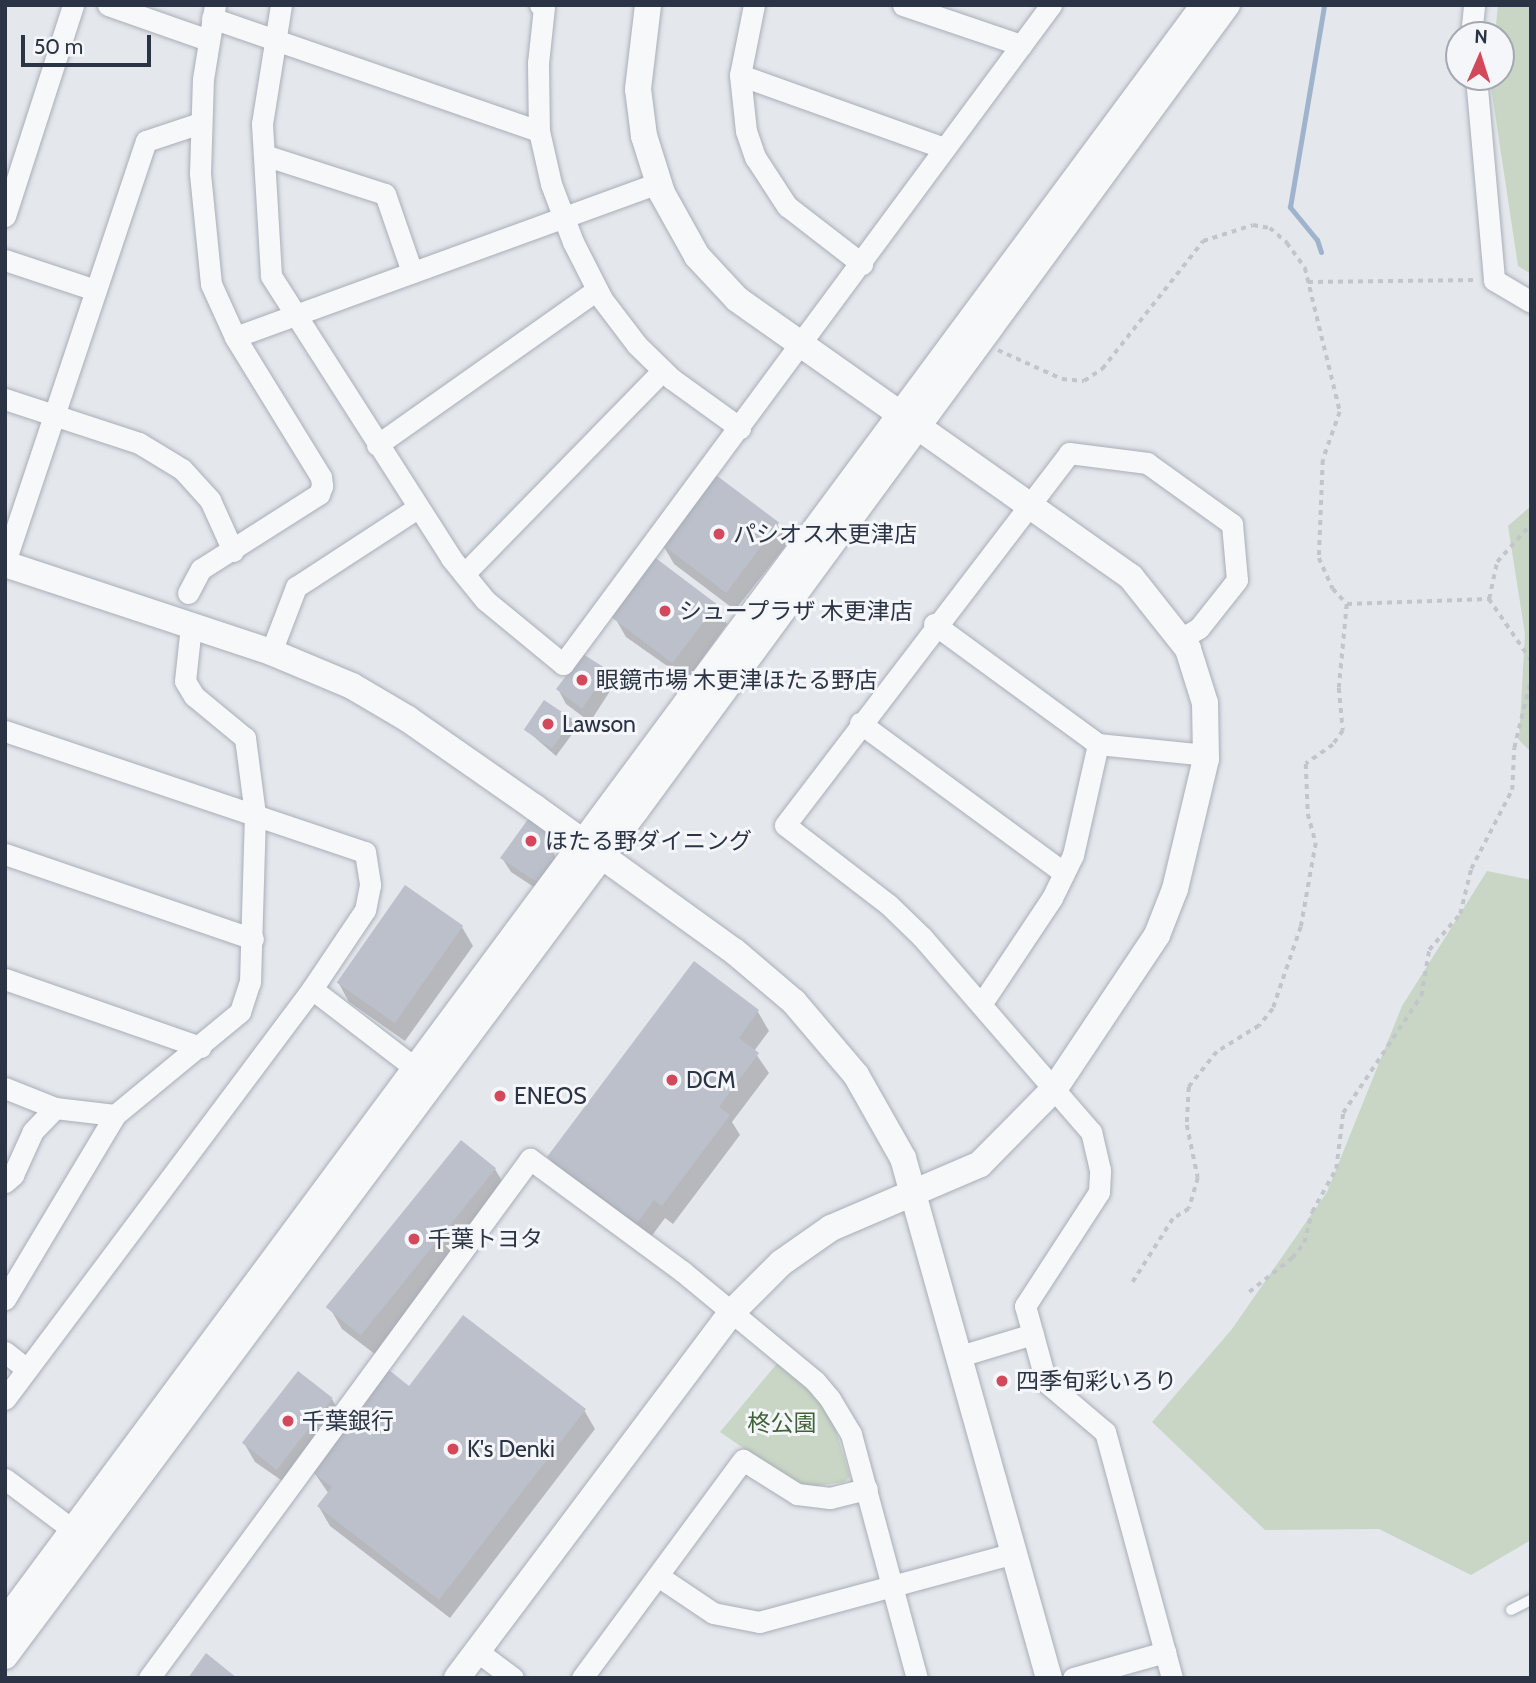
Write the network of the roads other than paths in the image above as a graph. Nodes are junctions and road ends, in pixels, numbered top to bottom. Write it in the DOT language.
graph roads {
  1 [pos="74,5"];
  2 [pos="108,5"];
  3 [pos="281,5"];
  4 [pos="540,5"];
  5 [pos="648,5"];
  6 [pos="754,5"];
  7 [pos="903,5"];
  8 [pos="1051,5"];
  9 [pos="1204,5"];
  10 [pos="1227,5"];
  11 [pos="213,12"];
  12 [pos="274,39"];
  13 [pos="208,40"];
  14 [pos="1021,45"];
  15 [pos="740,75"];
  16 [pos="1477,91"];
  17 [pos="200,124"];
  18 [pos="539,131"];
  19 [pos="944,148"];
  20 [pos="264,155"];
  21 [pos="657,183"];
  22 [pos="5,216"];
  23 [pos="563,217"];
  24 [pos="5,260"];
  25 [pos="862,264"];
  26 [pos="412,272"];
  27 [pos="95,290"];
  28 [pos="597,290"];
  29 [pos="1531,302"];
  30 [pos="295,315"];
  31 [pos="235,337"];
  32 [pos="802,341"];
  33 [pos="662,371"];
  34 [pos="5,399"];
  35 [pos="54,416"];
  36 [pos="911,418"];
  37 [pos="740,428"];
  38 [pos="377,445"];
  39 [pos="1028,501"];
  40 [pos="417,508"];
  41 [pos="233,551"];
  42 [pos="5,563"];
  43 [pos="464,574"];
  44 [pos="188,593"];
  45 [pos="934,624"];
  46 [pos="191,626"];
  47 [pos="1181,639"];
  48 [pos="271,652"];
  49 [pos="860,723"];
  50 [pos="5,731"];
  51 [pos="1098,744"];
  52 [pos="1207,755"];
  53 [pos="255,814"];
  54 [pos="591,850"];
  55 [pos="5,854"];
  56 [pos="1064,873"];
  57 [pos="253,939"];
  58 [pos="5,979"];
  59 [pos="312,989"];
  60 [pos="982,1003"];
  61 [pos="200,1047"];
  62 [pos="415,1068"];
  63 [pos="5,1088"];
  64 [pos="1055,1088"];
  65 [pos="55,1108"];
  66 [pos="115,1115"];
  67 [pos="5,1182"];
  68 [pos="914,1191"];
  69 [pos="5,1299"];
  70 [pos="732,1312"];
  71 [pos="1033,1334"];
  72 [pos="5,1352"];
  73 [pos="960,1356"];
  74 [pos="27,1369"];
  75 [pos="5,1399"];
  76 [pos="5,1479"];
  77 [pos="867,1489"];
  78 [pos="73,1530"];
  79 [pos="1015,1553"];
  80 [pos="658,1576"];
  81 [pos="893,1586"];
  82 [pos="1531,1600"];
  83 [pos="10,1607"];
  84 [pos="1511,1611"];
  85 [pos="477,1651"];
  86 [pos="1165,1652"];
  87 [pos="5,1656"];
  88 [pos="149,1678"];
  89 [pos="457,1678"];
  90 [pos="513,1678"];
  91 [pos="582,1678"];
  92 [pos="917,1678"];
  93 [pos="1049,1678"];
  94 [pos="1073,1678"];
  95 [pos="1172,1678"];
  1 -- 22 [label="street"];
  2 -- 13 [label="street"];
  3 -- 12 [label="street"];
  4 -- 18 [label="street"];
  5 -- 21 [label="street"];
  6 -- 15 [label="street"];
  7 -- 14 [label="street"];
  8 -- 14 [label="street"];
  9 -- 36 [label="street"];
  10 -- 36 [label="street"];
  11 -- 12 [label="street"];
  11 -- 13 [label="street"];
  12 -- 18 [label="street"];
  12 -- 20 [label="street"];
  13 -- 17 [label="street"];
  14 -- 19 [label="street"];
  15 -- 19 [label="street"];
  15 -- 25 [label="street"];
  16 -- 29 [label="street"];
  17 -- 27 [label="street"];
  17 -- 31 [label="street"];
  18 -- 23 [label="street"];
  19 -- 25 [label="street"];
  20 -- 26 [label="street"];
  20 -- 30 [label="street"];
  21 -- 23 [label="street"];
  21 -- 32 [label="street"];
  23 -- 26 [label="street"];
  23 -- 28 [label="street"];
  24 -- 27 [label="street"];
  25 -- 32 [label="street"];
  26 -- 30 [label="street"];
  27 -- 35 [label="street"];
  28 -- 33 [label="street"];
  28 -- 38 [label="street"];
  30 -- 31 [label="street"];
  30 -- 38 [label="street"];
  31 -- 41 [label="street"];
  32 -- 36 [label="street"];
  32 -- 37 [label="street"];
  33 -- 37 [label="street"];
  33 -- 43 [label="street"];
  34 -- 35 [label="street"];
  35 -- 41 [label="street"];
  35 -- 42 [label="street"];
  36 -- 39 [label="street"];
  36 -- 54 [label="street"];
  37 -- 43 [label="street"];
  38 -- 40 [label="street"];
  39 -- 45 [label="street"];
  39 -- 47 [label="street"];
  39 -- 47 [label="street"];
  40 -- 43 [label="street"];
  40 -- 48 [label="street"];
  41 -- 44 [label="street"];
  42 -- 46 [label="street"];
  45 -- 49 [label="street"];
  45 -- 51 [label="street"];
  46 -- 48 [label="street"];
  46 -- 53 [label="street"];
  47 -- 52 [label="street"];
  48 -- 54 [label="street"];
  49 -- 56 [label="street"];
  49 -- 60 [label="street"];
  50 -- 53 [label="street"];
  51 -- 52 [label="street"];
  51 -- 56 [label="street"];
  52 -- 64 [label="street"];
  53 -- 57 [label="street"];
  53 -- 59 [label="street"];
  54 -- 62 [label="street"];
  54 -- 68 [label="street"];
  54 -- 87 [label="street"];
  55 -- 57 [label="street"];
  56 -- 60 [label="street"];
  57 -- 61 [label="street"];
  58 -- 61 [label="street"];
  59 -- 62 [label="street"];
  59 -- 74 [label="street"];
  60 -- 64 [label="street"];
  61 -- 66 [label="street"];
  62 -- 78 [label="street"];
  63 -- 65 [label="street"];
  64 -- 68 [label="street"];
  64 -- 71 [label="street"];
  65 -- 66 [label="street"];
  65 -- 67 [label="street"];
  66 -- 69 [label="street"];
  68 -- 70 [label="street"];
  68 -- 73 [label="street"];
  70 -- 77 [label="street"];
  70 -- 85 [label="street"];
  70 -- 88 [label="street"];
  71 -- 73 [label="street"];
  71 -- 86 [label="street"];
  72 -- 74 [label="street"];
  73 -- 79 [label="street"];
  74 -- 75 [label="street"];
  76 -- 78 [label="street"];
  77 -- 80 [label="street"];
  77 -- 81 [label="street"];
  78 -- 83 [label="street"];
  79 -- 81 [label="street"];
  79 -- 93 [label="street"];
  80 -- 81 [label="street"];
  80 -- 91 [label="street"];
  81 -- 92 [label="street"];
  82 -- 84 [label="lane"];
  85 -- 89 [label="street"];
  85 -- 90 [label="street"];
  86 -- 94 [label="street"];
  86 -- 95 [label="street"];
}
